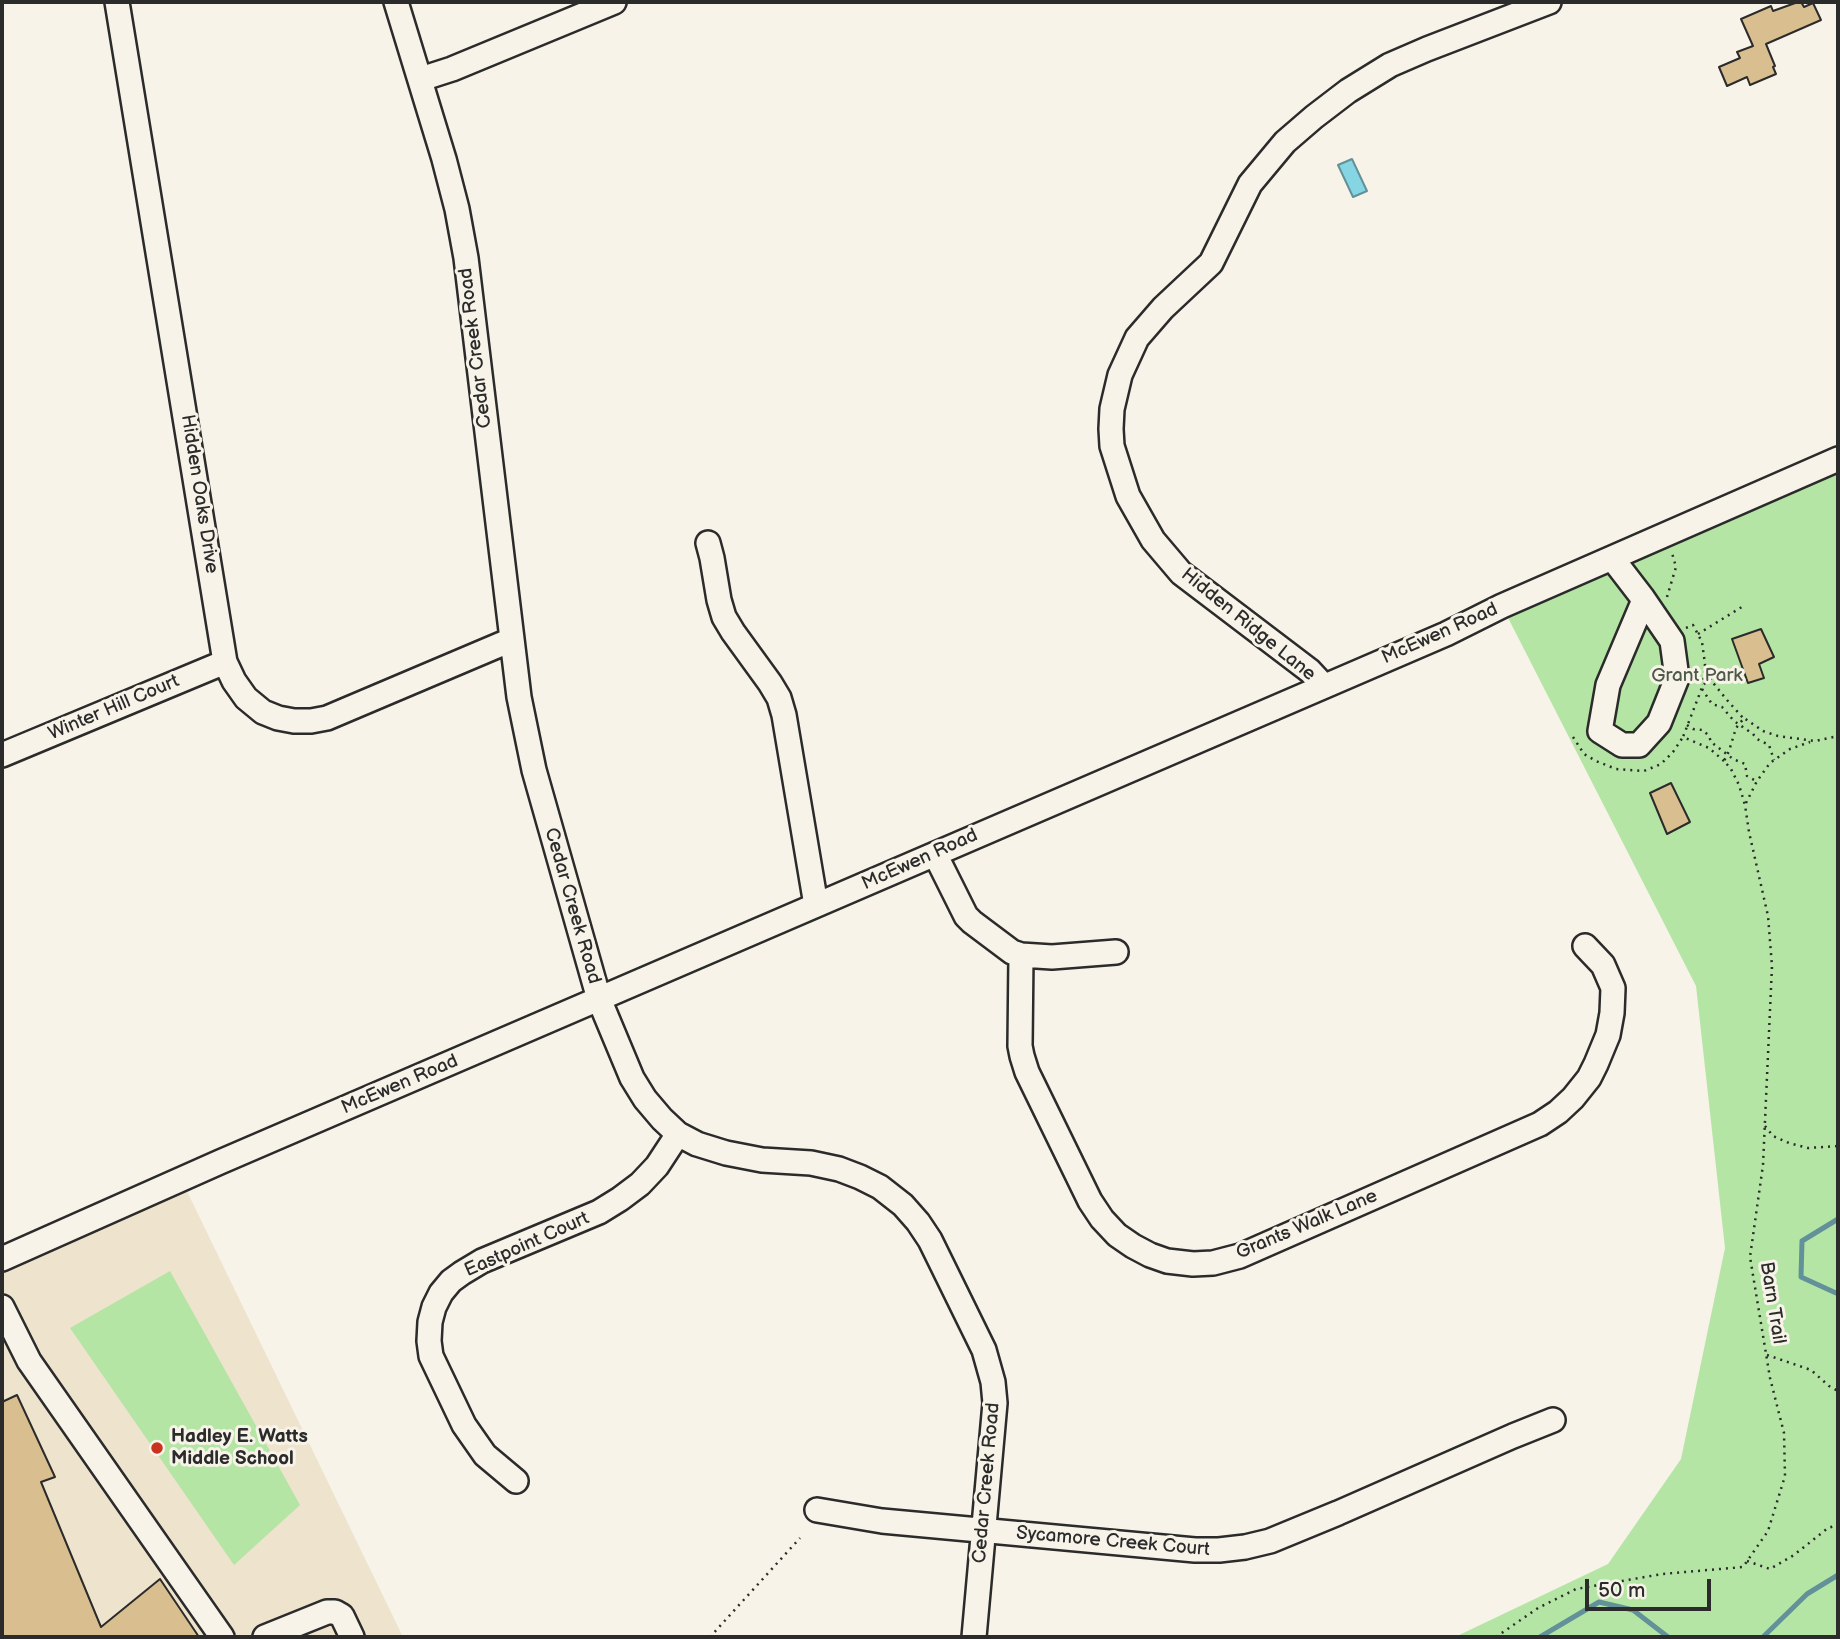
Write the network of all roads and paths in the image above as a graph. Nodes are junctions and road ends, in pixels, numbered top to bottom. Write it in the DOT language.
graph roads {
  1 [pos="117,2"];
  2 [pos="396,2"];
  3 [pos="614,2"];
  4 [pos="1549,2"];
  5 [pos="421,79"];
  6 [pos="1838,459"];
  7 [pos="708,543"];
  8 [pos="1672,554"];
  9 [pos="1612,558"];
  10 [pos="1655,600"];
  11 [pos="1745,605"];
  12 [pos="1685,629"];
  13 [pos="1698,634"];
  14 [pos="511,640"];
  15 [pos="226,662"];
  16 [pos="1731,669"];
  17 [pos="1710,679"];
  18 [pos="1323,685"];
  19 [pos="1702,687"];
  20 [pos="1744,718"];
  21 [pos="1739,724"];
  22 [pos="1687,725"];
  23 [pos="1838,736"];
  24 [pos="1813,741"];
  25 [pos="1727,754"];
  26 [pos="2,755"];
  27 [pos="1774,760"];
  28 [pos="1724,761"];
  29 [pos="1757,781"];
  30 [pos="1745,805"];
  31 [pos="935,853"];
  32 [pos="816,905"];
  33 [pos="1585,946"];
  34 [pos="1116,952"];
  35 [pos="1021,955"];
  36 [pos="599,999"];
  37 [pos="1765,1125"];
  38 [pos="678,1134"];
  39 [pos="1838,1146"];
  40 [pos="2,1259"];
  41 [pos="2,1307"];
  42 [pos="1766,1355"];
  43 [pos="1838,1391"];
  44 [pos="1553,1420"];
  45 [pos="516,1481"];
  46 [pos="817,1510"];
  47 [pos="1838,1525"];
  48 [pos="984,1531"];
  49 [pos="800,1538"];
  50 [pos="1747,1561"];
  51 [pos="222,1637"];
  52 [pos="265,1637"];
  53 [pos="352,1637"];
  54 [pos="710,1637"];
  55 [pos="974,1637"];
  56 [pos="1496,1637"];
  1 -- 15 [label="street, Hidden Oaks Drive"];
  2 -- 5 [label="street, Cedar Creek Road"];
  3 -- 5 [label="street"];
  4 -- 18 [label="street, Hidden Ridge Lane"];
  5 -- 14 [label="street, Cedar Creek Road"];
  6 -- 9 [label="street, McEwen Road"];
  7 -- 32 [label="street"];
  8 -- 10 [label="path"];
  9 -- 10 [label="street"];
  9 -- 18 [label="street, McEwen Road"];
  10 -- 10 [label="street"];
  11 -- 13 [label="path"];
  12 -- 13 [label="path"];
  13 -- 19 [label="path"];
  14 -- 15 [label="street, Hidden Oaks Drive"];
  14 -- 36 [label="street, Cedar Creek Road"];
  15 -- 26 [label="street, Winter Hill Court"];
  16 -- 17 [label="path"];
  17 -- 19 [label="path"];
  17 -- 20 [label="path"];
  18 -- 31 [label="street, McEwen Road"];
  19 -- 21 [label="path"];
  19 -- 22 [label="path"];
  20 -- 21 [label="path"];
  20 -- 24 [label="path"];
  21 -- 25 [label="path"];
  21 -- 27 [label="path"];
  22 -- 25 [label="path"];
  22 -- 28 [label="path"];
  23 -- 24 [label="path"];
  24 -- 27 [label="path"];
  25 -- 28 [label="path"];
  25 -- 29 [label="path"];
  27 -- 29 [label="path"];
  28 -- 30 [label="path, Barn Trail"];
  29 -- 30 [label="path"];
  30 -- 37 [label="path, Barn Trail"];
  31 -- 32 [label="street, McEwen Road"];
  31 -- 35 [label="street"];
  32 -- 36 [label="street, McEwen Road"];
  33 -- 35 [label="street, Grants Walk Lane"];
  34 -- 35 [label="street"];
  36 -- 38 [label="street, Cedar Creek Road"];
  36 -- 40 [label="street, McEwen Road"];
  37 -- 39 [label="path"];
  37 -- 42 [label="path, Barn Trail"];
  38 -- 45 [label="street, Eastpoint Court"];
  38 -- 48 [label="street, Cedar Creek Road"];
  41 -- 51 [label="street"];
  42 -- 43 [label="path"];
  42 -- 50 [label="path, Barn Trail"];
  44 -- 48 [label="street, Sycamore Creek Court"];
  46 -- 48 [label="street, Sycamore Creek Court"];
  47 -- 50 [label="path"];
  48 -- 55 [label="street, Cedar Creek Road"];
  49 -- 54 [label="path"];
  50 -- 56 [label="path"];
  52 -- 53 [label="street"];
}
